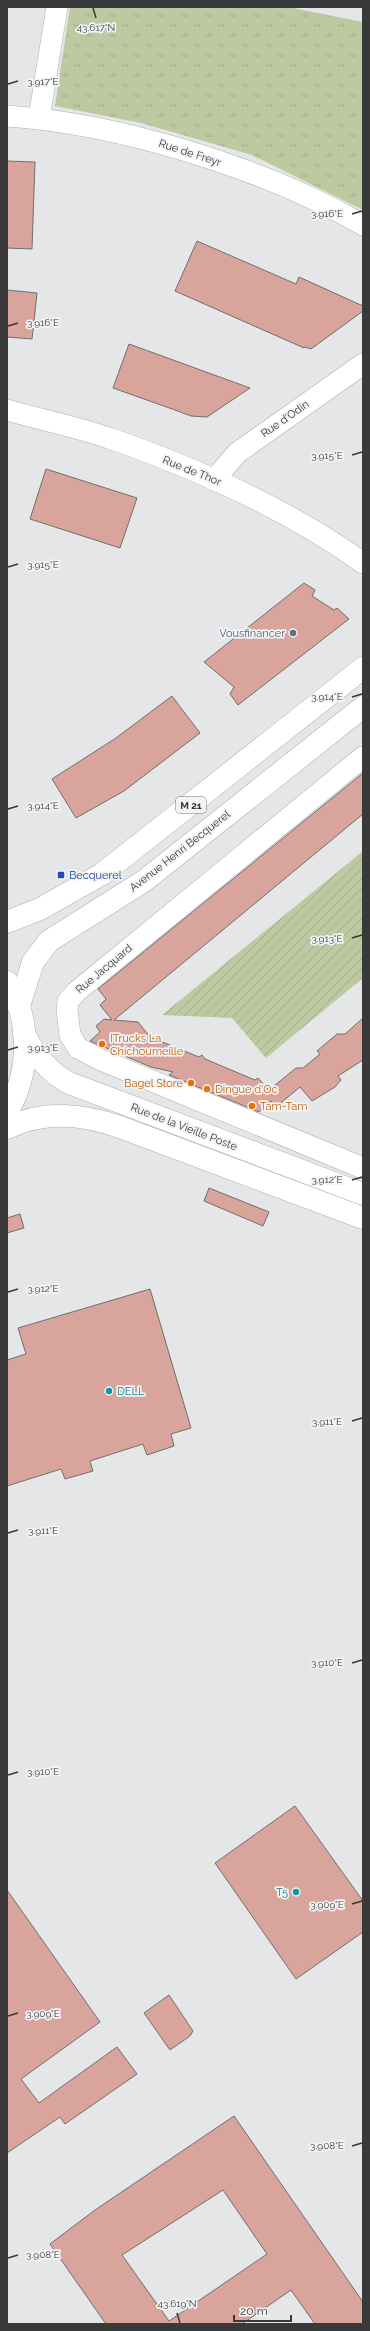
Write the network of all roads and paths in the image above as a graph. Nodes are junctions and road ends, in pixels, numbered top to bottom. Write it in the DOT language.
graph roads {
  1 [pos="57,7"];
  2 [pos="7,116"];
  3 [pos="39,118"];
  4 [pos="363,225"];
  5 [pos="363,364"];
  6 [pos="7,410"];
  7 [pos="214,480"];
  8 [pos="363,564"];
  9 [pos="363,668"];
  10 [pos="363,707"];
  11 [pos="363,757"];
  12 [pos="7,922"];
  13 [pos="7,982"];
  14 [pos="19,1006"];
  15 [pos="24,1034"];
  16 [pos="7,1112"];
  17 [pos="7,1128"];
  18 [pos="363,1168"];
  19 [pos="363,1194"];
  20 [pos="363,1218"];
  1 -- 3 [label="street"];
  2 -- 3 [label="street, Rue de Freyr"];
  3 -- 4 [label="street, Rue de Freyr"];
  5 -- 7 [label="street, Rue d'Odin"];
  6 -- 7 [label="street, Rue de Thor"];
  7 -- 8 [label="street, Rue de Thor"];
  9 -- 12 [label="main road, M 21"];
  10 -- 14 [label="main road, Avenue Henri Becquerel / M 21"];
  11 -- 18 [label="street, Rue Jacquard"];
  13 -- 14 [label="main road"];
  14 -- 15 [label="main road"];
  15 -- 16 [label="main road"];
  15 -- 19 [label="main road, Rue de la Vieille Poste"];
  17 -- 20 [label="main road, Rue de la Vieille Poste"];
}
